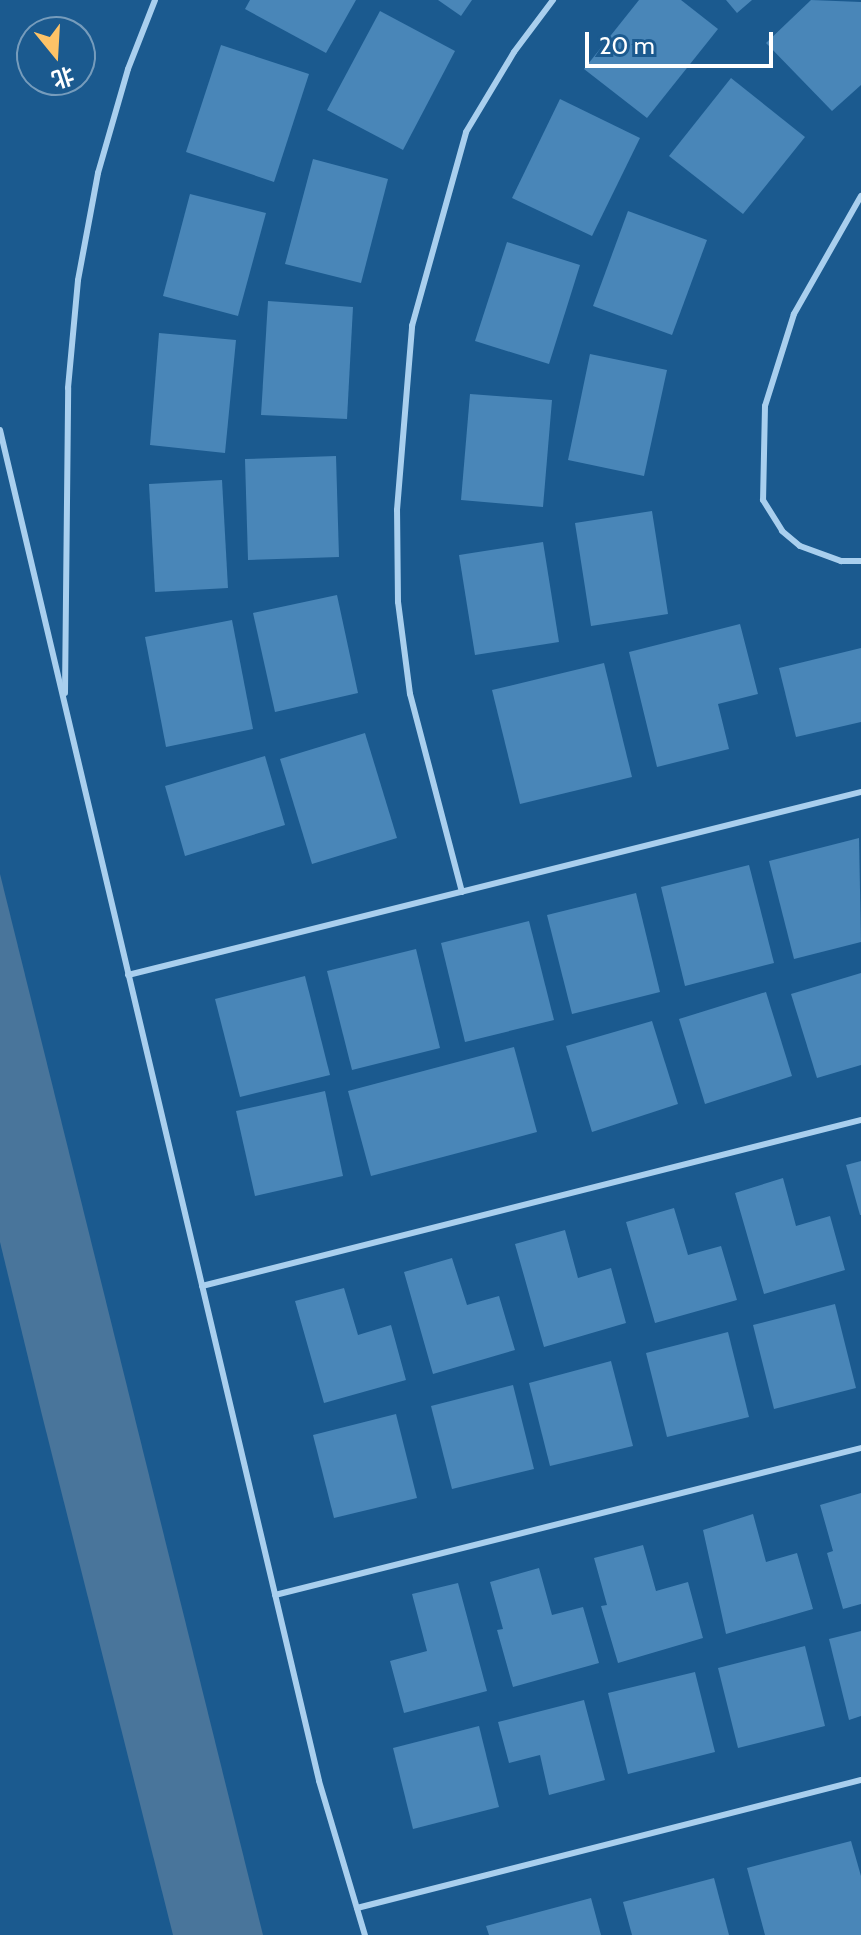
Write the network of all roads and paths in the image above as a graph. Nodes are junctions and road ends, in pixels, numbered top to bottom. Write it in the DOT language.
graph roads {
  1 [pos="155,0"];
  2 [pos="553,0"];
  3 [pos="861,196"];
  4 [pos="0,430"];
  5 [pos="861,561"];
  6 [pos="65,705"];
  7 [pos="861,792"];
  8 [pos="462,892"];
  9 [pos="128,975"];
  10 [pos="861,1120"];
  11 [pos="202,1286"];
  12 [pos="861,1448"];
  13 [pos="275,1595"];
  14 [pos="861,1780"];
  15 [pos="357,1908"];
  16 [pos="365,1935"];
  1 -- 6 [label="lane"];
  2 -- 8 [label="lane"];
  3 -- 5 [label="lane"];
  4 -- 6 [label="lane"];
  6 -- 9 [label="lane"];
  7 -- 8 [label="lane"];
  8 -- 9 [label="lane"];
  9 -- 11 [label="lane"];
  10 -- 11 [label="lane"];
  11 -- 13 [label="lane"];
  12 -- 13 [label="lane"];
  13 -- 15 [label="lane"];
  14 -- 15 [label="lane"];
  15 -- 16 [label="lane"];
}
